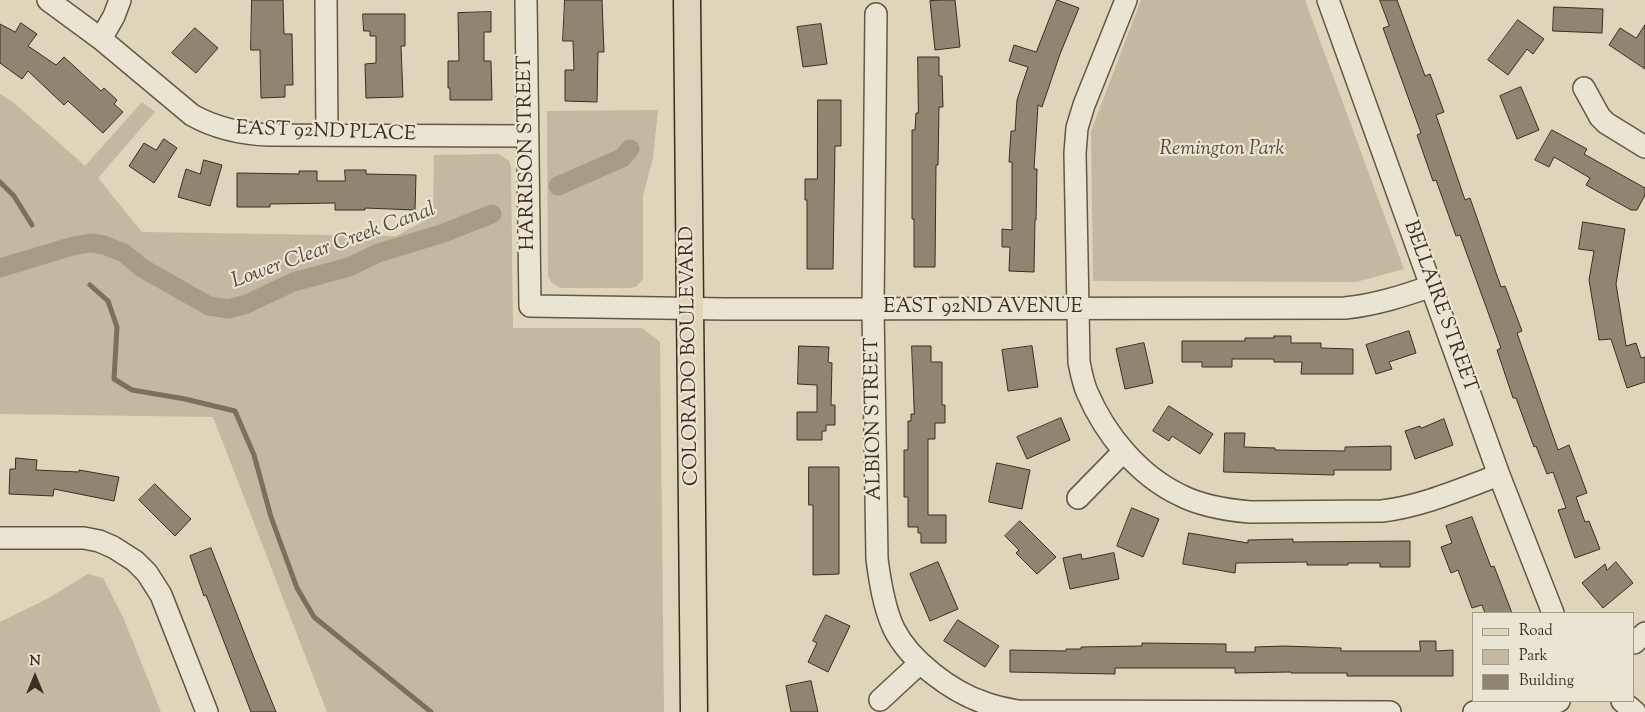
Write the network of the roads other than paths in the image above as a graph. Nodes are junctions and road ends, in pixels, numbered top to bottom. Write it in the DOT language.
graph roads {
  1 [pos="48,0"];
  2 [pos="120,0"];
  3 [pos="326,0"];
  4 [pos="526,0"];
  5 [pos="687,0"];
  6 [pos="1126,0"];
  7 [pos="1328,0"];
  8 [pos="876,14"];
  9 [pos="101,39"];
  10 [pos="1584,88"];
  11 [pos="327,135"];
  12 [pos="528,136"];
  13 [pos="1645,147"];
  14 [pos="1432,286"];
  15 [pos="530,306"];
  16 [pos="690,308"];
  17 [pos="873,309"];
  18 [pos="1078,309"];
  19 [pos="1124,452"];
  20 [pos="1500,475"];
  21 [pos="1078,498"];
  22 [pos="0,538"];
  23 [pos="1553,612"];
  24 [pos="1645,633"];
  25 [pos="1635,642"];
  26 [pos="920,663"];
  27 [pos="880,700"];
  28 [pos="1556,702"];
  29 [pos="1623,702"];
  30 [pos="207,712"];
  31 [pos="694,712"];
  32 [pos="1390,712"];
  33 [pos="1474,712"];
  34 [pos="1635,712"];
  1 -- 9 [label="street, EAST 92ND PLACE"];
  2 -- 9 [label="street"];
  3 -- 11 [label="street"];
  4 -- 12 [label="street, HARRISON STREET"];
  5 -- 16 [label="main road, COLORADO BOULEVARD"];
  6 -- 18 [label="street"];
  7 -- 14 [label="street, BELLAIRE STREET"];
  8 -- 17 [label="street, ALBION STREET"];
  9 -- 11 [label="street, EAST 92ND PLACE"];
  10 -- 13 [label="street"];
  11 -- 12 [label="street, EAST 92ND PLACE"];
  12 -- 15 [label="street, HARRISON STREET"];
  14 -- 18 [label="street, EAST 92ND AVENUE"];
  14 -- 20 [label="street, BELLAIRE STREET"];
  15 -- 16 [label="street, EAST 92ND AVENUE"];
  16 -- 17 [label="street, EAST 92ND AVENUE"];
  16 -- 31 [label="main road, COLORADO BOULEVARD"];
  17 -- 18 [label="street, EAST 92ND AVENUE"];
  17 -- 26 [label="street, ALBION STREET"];
  18 -- 19 [label="street"];
  19 -- 20 [label="street"];
  19 -- 21 [label="street"];
  20 -- 23 [label="street, BELLAIRE STREET"];
  22 -- 30 [label="street"];
  24 -- 25 [label="street"];
  26 -- 27 [label="street"];
  26 -- 32 [label="street, ALBION STREET"];
  28 -- 33 [label="street"];
  29 -- 34 [label="street"];
}
